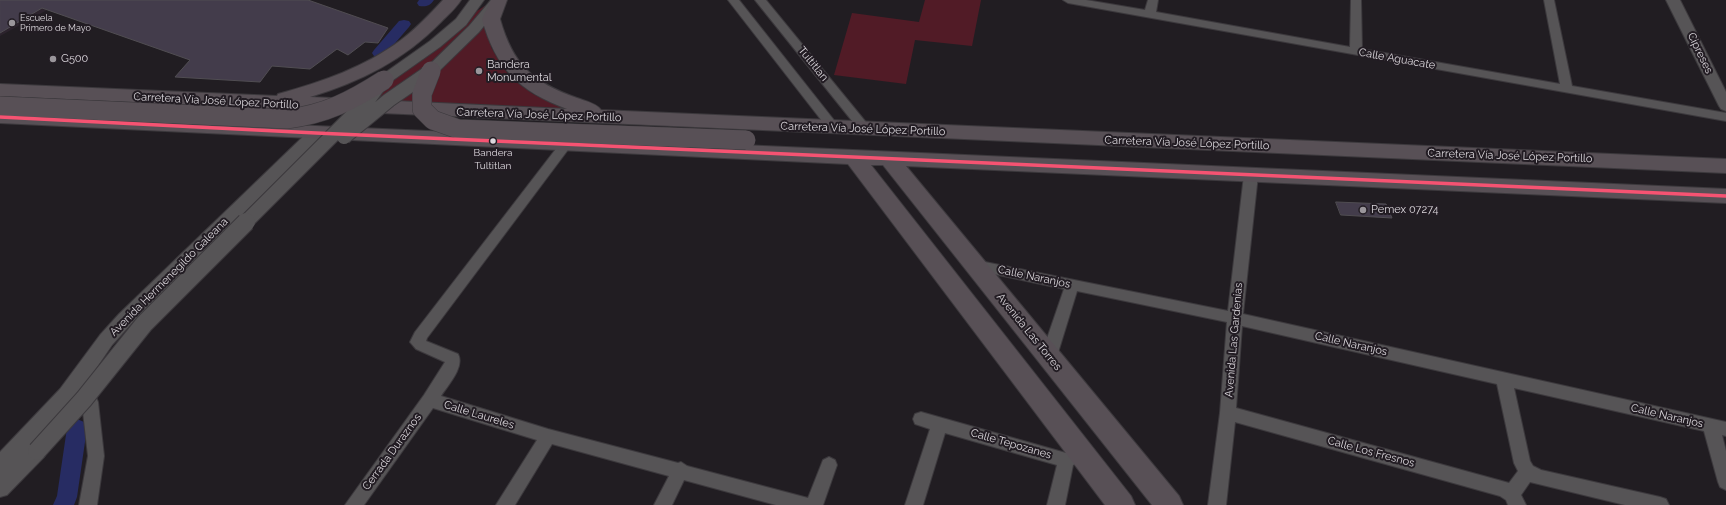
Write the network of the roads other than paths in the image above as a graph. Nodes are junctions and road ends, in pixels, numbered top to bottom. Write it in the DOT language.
graph roads {
  1 [pos="453,0"];
  2 [pos="477,0"];
  3 [pos="499,0"];
  4 [pos="733,0"];
  5 [pos="760,0"];
  6 [pos="1068,0"];
  7 [pos="1154,0"];
  8 [pos="1356,0"];
  9 [pos="1549,0"];
  10 [pos="1674,0"];
  11 [pos="1150,14"];
  12 [pos="1356,51"];
  13 [pos="431,71"];
  14 [pos="384,80"];
  15 [pos="1568,89"];
  16 [pos="0,90"];
  17 [pos="263,103"];
  18 [pos="0,106"];
  19 [pos="1726,106"];
  20 [pos="0,117"];
  21 [pos="1726,117"];
  22 [pos="622,118"];
  23 [pos="833,127"];
  24 [pos="865,129"];
  25 [pos="316,133"];
  26 [pos="566,144"];
  27 [pos="854,157"];
  28 [pos="889,159"];
  29 [pos="1726,166"];
  30 [pos="1251,175"];
  31 [pos="1726,196"];
  32 [pos="975,265"];
  33 [pos="1072,285"];
  34 [pos="1235,318"];
  35 [pos="1049,356"];
  36 [pos="1504,378"];
  37 [pos="67,395"];
  38 [pos="430,400"];
  39 [pos="1228,413"];
  40 [pos="44,419"];
  41 [pos="921,419"];
  42 [pos="940,424"];
  43 [pos="1719,427"];
  44 [pos="548,436"];
  45 [pos="1074,457"];
  46 [pos="829,465"];
  47 [pos="0,466"];
  48 [pos="681,470"];
  49 [pos="1527,471"];
  50 [pos="1726,482"];
  51 [pos="0,488"];
  52 [pos="1515,499"];
  53 [pos="88,505"];
  54 [pos="354,505"];
  55 [pos="505,505"];
  56 [pos="664,505"];
  57 [pos="805,505"];
  58 [pos="814,505"];
  59 [pos="914,505"];
  60 [pos="1056,505"];
  61 [pos="1120,505"];
  62 [pos="1169,505"];
  63 [pos="1217,505"];
  64 [pos="1660,505"];
  1 -- 17 [label="main road"];
  2 -- 14 [label="street"];
  3 -- 13 [label="street"];
  3 -- 22 [label="main road"];
  4 -- 23 [label="street"];
  5 -- 24 [label="street, Tultitlan"];
  6 -- 11 [label="street, Calle Aguacate"];
  7 -- 11 [label="street"];
  8 -- 12 [label="street"];
  9 -- 15 [label="street"];
  10 -- 19 [label="street, Cipreses"];
  11 -- 12 [label="street, Calle Aguacate"];
  12 -- 15 [label="street, Calle Aguacate"];
  13 -- 27 [label="main road, bridge"];
  13 -- 37 [label="street, bridge"];
  14 -- 18 [label="main road, bridge"];
  14 -- 51 [label="street, bridge"];
  15 -- 21 [label="street, Calle Aguacate"];
  16 -- 17 [label="main road, Carretera Vía José López Portillo"];
  17 -- 22 [label="main road, Carretera Vía José López Portillo"];
  20 -- 25 [label="main road"];
  22 -- 23 [label="main road, Carretera Vía José López Portillo"];
  23 -- 24 [label="main road, Carretera Vía José López Portillo"];
  24 -- 29 [label="main road, Carretera Vía José López Portillo"];
  25 -- 26 [label="main road"];
  25 -- 37 [label="street, Avenida Hermenegildo Galeana"];
  26 -- 27 [label="main road"];
  26 -- 38 [label="street, Calle Laureles"];
  27 -- 28 [label="main road"];
  27 -- 45 [label="main road"];
  28 -- 30 [label="main road"];
  28 -- 32 [label="main road, Avenida Las Torres"];
  30 -- 31 [label="main road"];
  30 -- 34 [label="street, Avenida Las Gardenias"];
  32 -- 33 [label="street, Calle Naranjos"];
  32 -- 35 [label="main road, Avenida Las Torres"];
  33 -- 34 [label="street, Calle Naranjos"];
  33 -- 35 [label="street"];
  34 -- 36 [label="street, Calle Naranjos"];
  34 -- 39 [label="street, Avenida Las Gardenias"];
  35 -- 62 [label="main road, Avenida Las Torres"];
  36 -- 43 [label="street, Calle Naranjos"];
  36 -- 49 [label="street"];
  37 -- 40 [label="street, Avenida Hermenegildo Galeana"];
  38 -- 44 [label="street, Calle Laureles"];
  38 -- 54 [label="street, Cerrada Duraznos"];
  39 -- 52 [label="street, Calle Los Fresnos"];
  39 -- 63 [label="street, Avenida Las Gardenias"];
  40 -- 47 [label="street, Avenida Hermenegildo Galeana"];
  40 -- 53 [label="street"];
  41 -- 42 [label="street, Calle Tepozanes"];
  42 -- 45 [label="street, Calle Tepozanes"];
  42 -- 59 [label="street"];
  43 -- 50 [label="street"];
  44 -- 48 [label="street, Calle Laureles"];
  44 -- 55 [label="street"];
  45 -- 60 [label="street"];
  45 -- 61 [label="main road"];
  46 -- 58 [label="street"];
  48 -- 56 [label="street"];
  48 -- 57 [label="street, Calle Laureles"];
  49 -- 52 [label="street"];
  49 -- 64 [label="street"];
}
